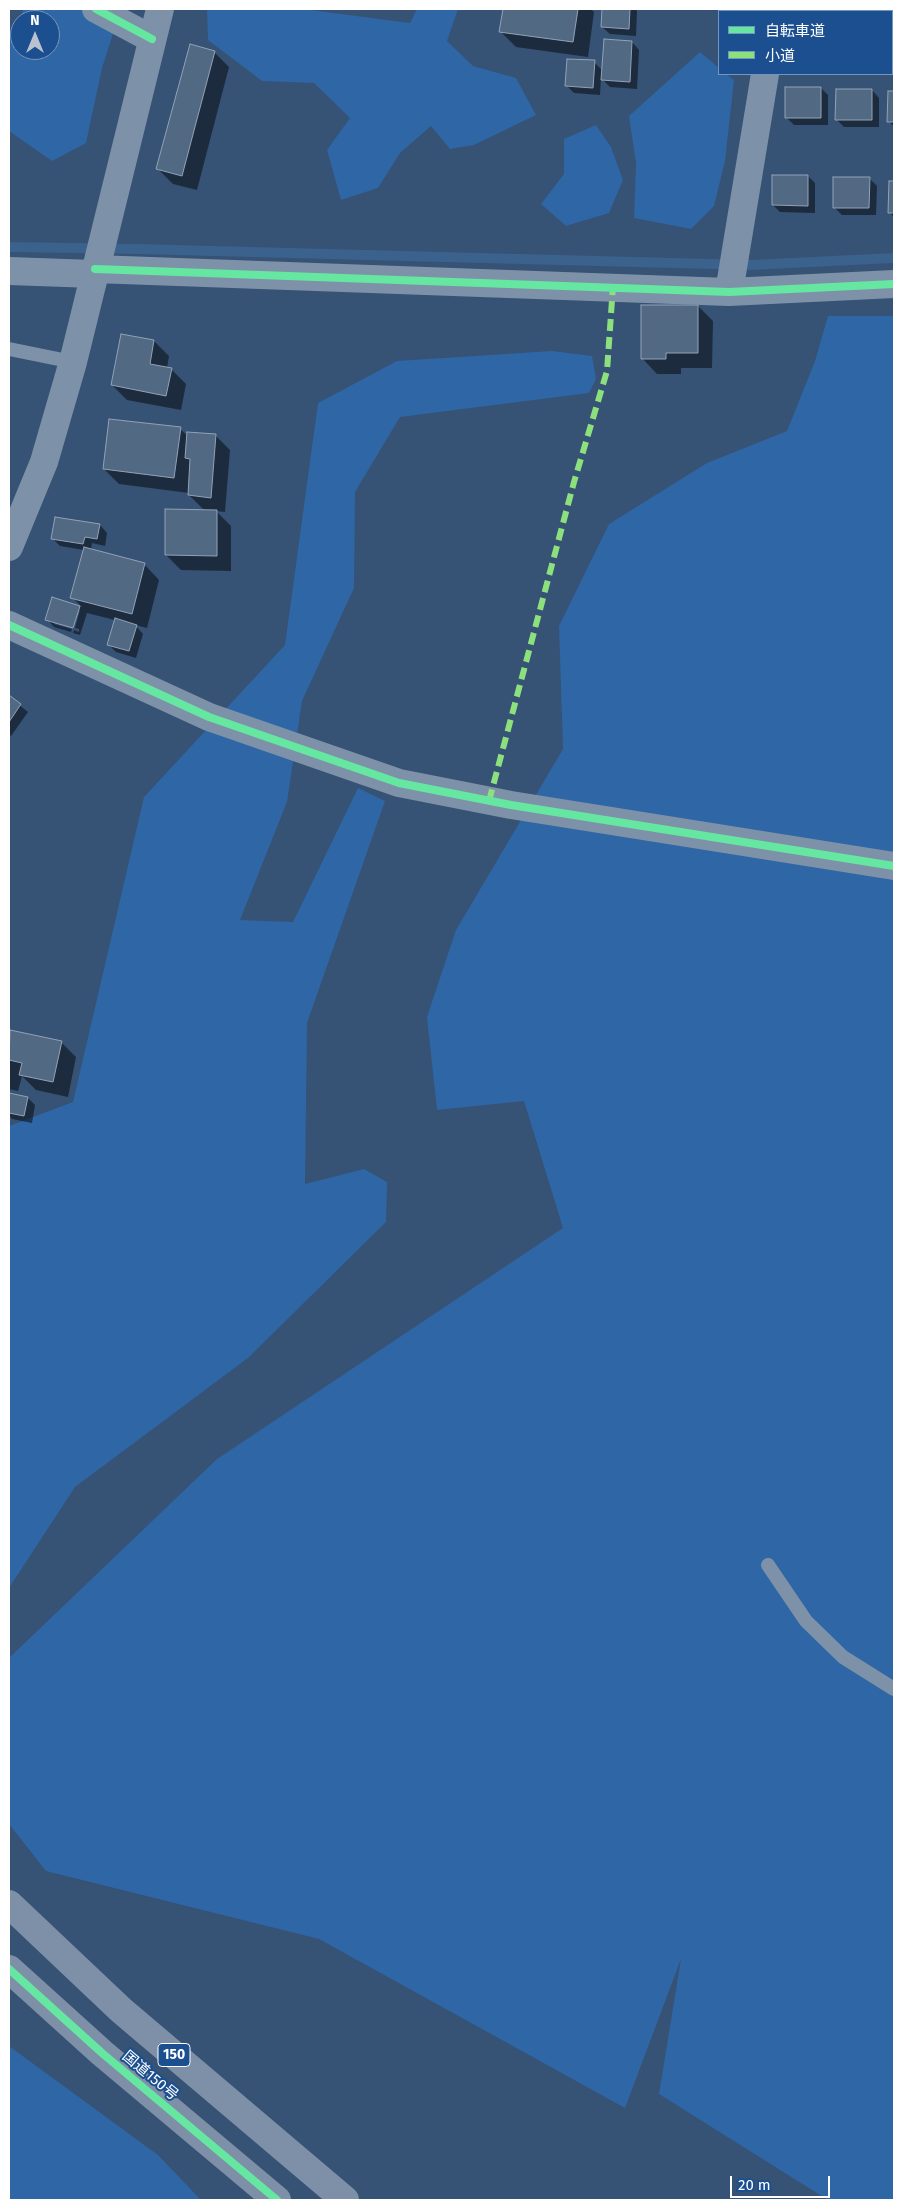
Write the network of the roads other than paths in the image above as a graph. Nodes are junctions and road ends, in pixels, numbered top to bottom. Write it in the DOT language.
graph roads {
  1 [pos="96,9"];
  2 [pos="160,9"];
  3 [pos="152,39"];
  4 [pos="765,75"];
  5 [pos="9,271"];
  6 [pos="95,272"];
  7 [pos="894,284"];
  8 [pos="729,292"];
  9 [pos="9,349"];
  10 [pos="73,362"];
  11 [pos="9,547"];
  12 [pos="9,625"];
  13 [pos="894,866"];
  14 [pos="768,1565"];
  15 [pos="894,1689"];
  16 [pos="9,1904"];
  17 [pos="9,1969"];
  18 [pos="277,2200"];
  19 [pos="345,2200"];
  1 -- 3 [label="street"];
  2 -- 3 [label="street"];
  3 -- 6 [label="street"];
  4 -- 8 [label="street"];
  5 -- 6 [label="street"];
  6 -- 8 [label="street"];
  6 -- 10 [label="street"];
  7 -- 8 [label="street"];
  9 -- 10 [label="lane"];
  10 -- 11 [label="street"];
  12 -- 13 [label="street"];
  14 -- 15 [label="lane"];
  16 -- 19 [label="highway, 国道150号 / 150"];
  17 -- 18 [label="highway, 国道150号"];
}
